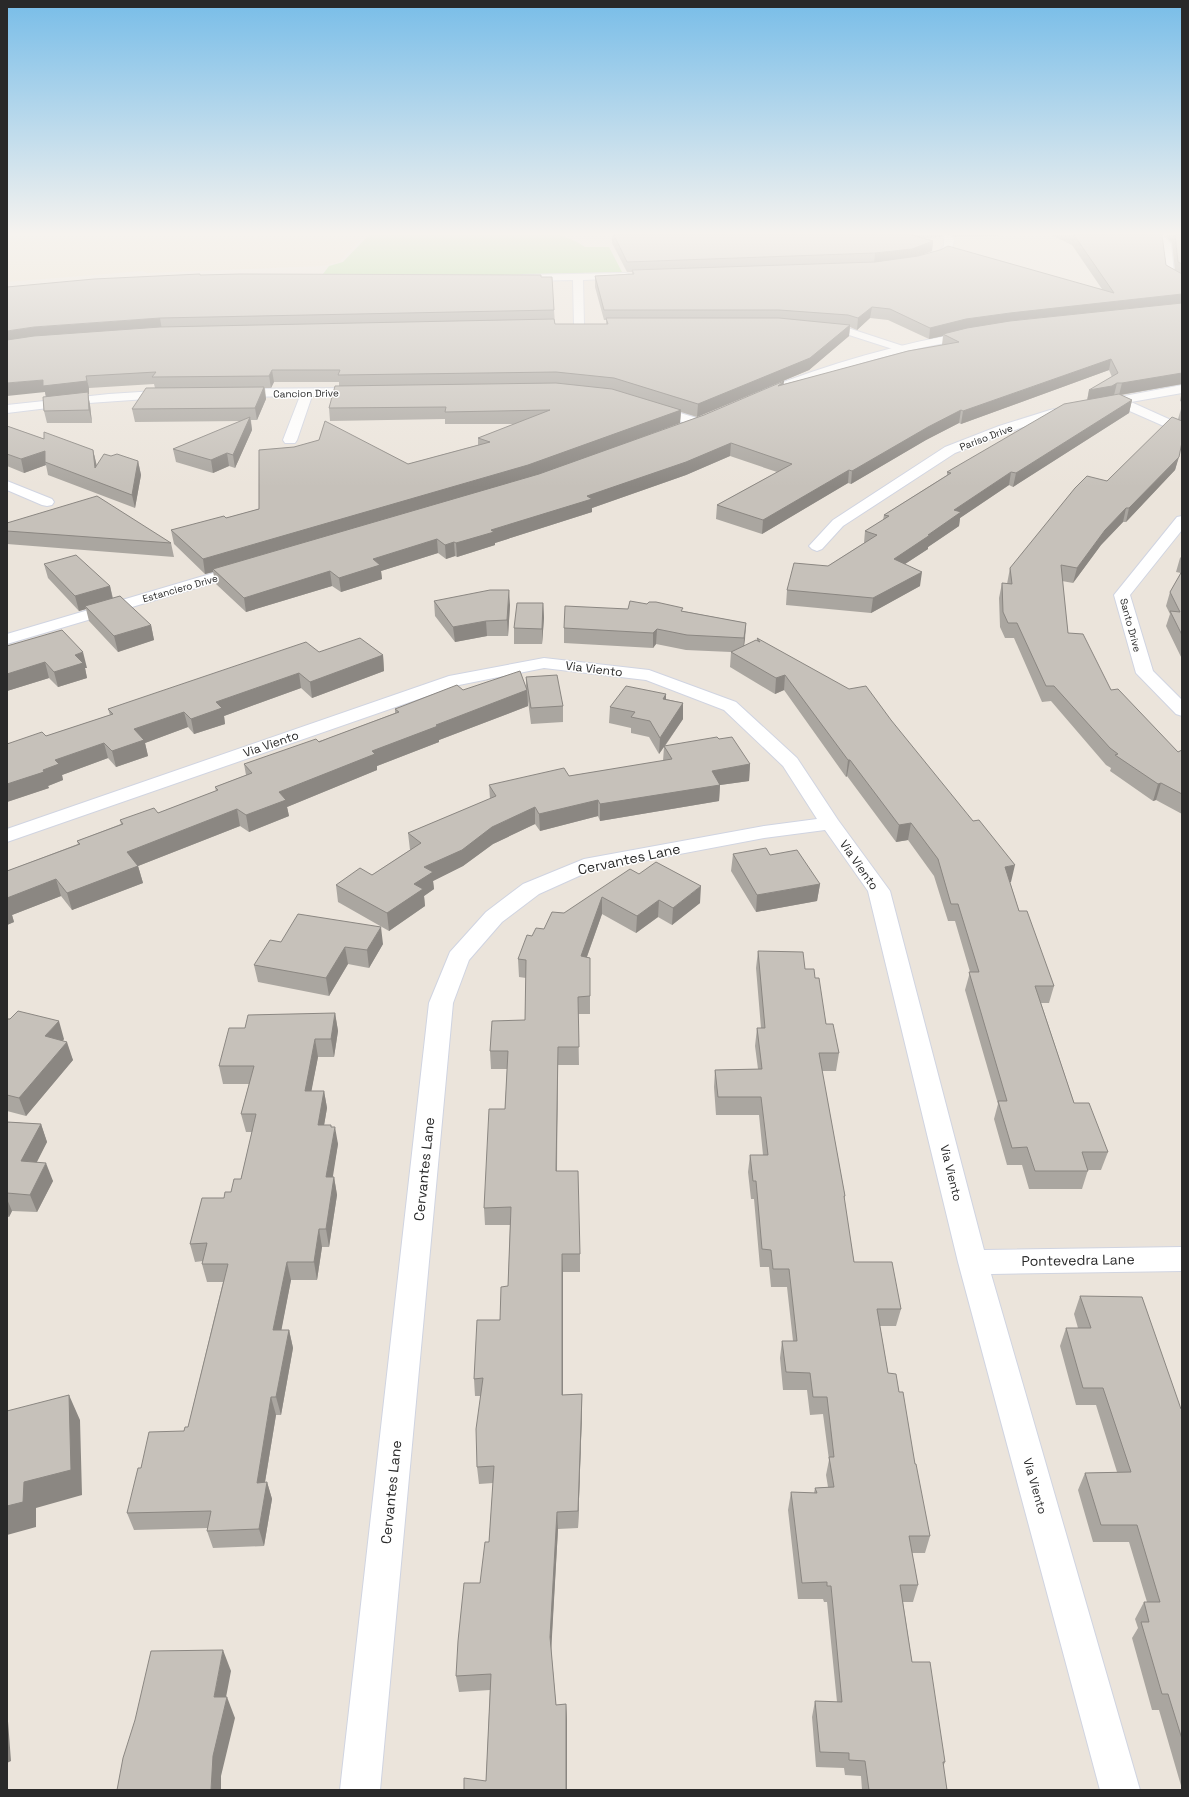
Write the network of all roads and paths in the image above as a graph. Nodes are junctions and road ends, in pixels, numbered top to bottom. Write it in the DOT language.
graph roads {
  1 [pos="579,319"];
  2 [pos="579,325"];
  3 [pos="809,328"];
  4 [pos="986,332"];
  5 [pos="902,349"];
  6 [pos="1182,389"];
  7 [pos="377,392"];
  8 [pos="307,393"];
  9 [pos="181,394"];
  10 [pos="220,394"];
  11 [pos="756,398"];
  12 [pos="1115,400"];
  13 [pos="642,405"];
  14 [pos="7,408"];
  15 [pos="712,416"];
  16 [pos="698,423"];
  17 [pos="1182,430"];
  18 [pos="676,431"];
  19 [pos="290,440"];
  20 [pos="7,485"];
  21 [pos="47,502"];
  22 [pos="1182,520"];
  23 [pos="817,546"];
  24 [pos="260,564"];
  25 [pos="7,639"];
  26 [pos="1182,710"];
  27 [pos="830,823"];
  28 [pos="7,836"];
  29 [pos="1182,1259"];
  30 [pos="973,1262"];
  31 [pos="360,1790"];
  32 [pos="1120,1790"];
  1 -- 2 [label="street"];
  3 -- 5 [label="street"];
  4 -- 5 [label="street"];
  5 -- 11 [label="street"];
  6 -- 12 [label="street, Pariso Drive"];
  7 -- 8 [label="street, Cancion Drive"];
  8 -- 10 [label="street, Cancion Drive"];
  8 -- 19 [label="street"];
  9 -- 14 [label="street"];
  12 -- 17 [label="street"];
  12 -- 23 [label="street, Pariso Drive"];
  13 -- 16 [label="street"];
  15 -- 16 [label="street"];
  16 -- 18 [label="street"];
  20 -- 21 [label="street"];
  22 -- 26 [label="street, Santo Drive"];
  24 -- 25 [label="street, Estanciero Drive"];
  27 -- 28 [label="street, Via Viento"];
  27 -- 30 [label="street, Via Viento"];
  27 -- 31 [label="street, Cervantes Lane"];
  29 -- 30 [label="street, Pontevedra Lane"];
  30 -- 32 [label="street, Via Viento"];
}
